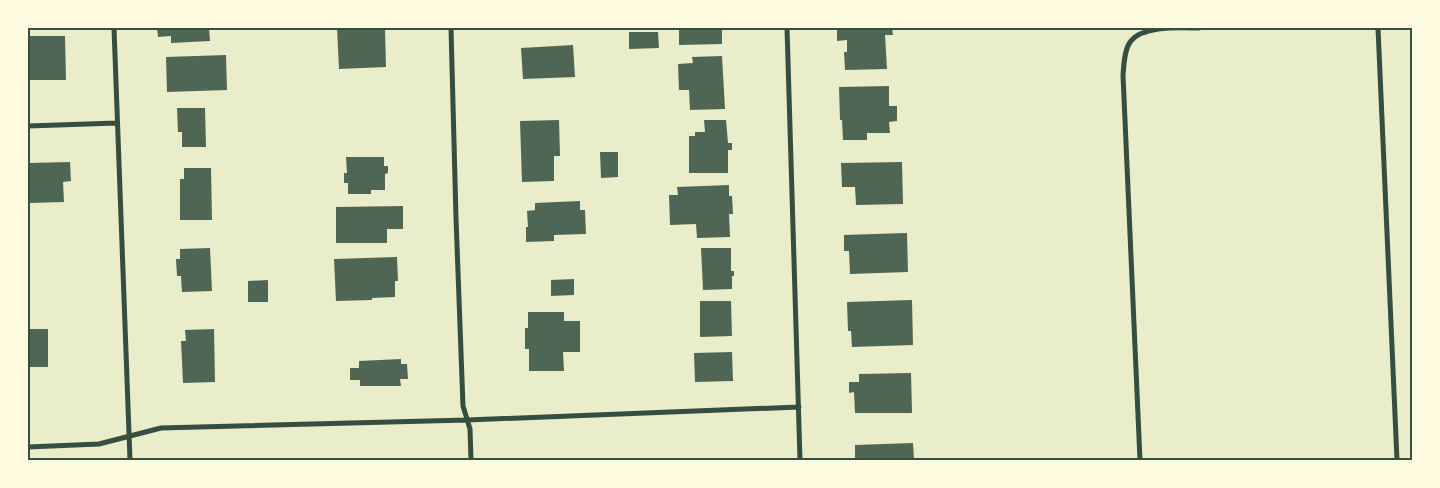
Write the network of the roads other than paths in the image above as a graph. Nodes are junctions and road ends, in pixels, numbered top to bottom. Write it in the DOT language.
graph roads {
  1 [pos="114,28"];
  2 [pos="451,28"];
  3 [pos="787,28"];
  4 [pos="1200,28"];
  5 [pos="1378,28"];
  6 [pos="117,124"];
  7 [pos="28,126"];
  8 [pos="799,407"];
  9 [pos="466,420"];
  10 [pos="129,437"];
  11 [pos="28,447"];
  12 [pos="130,460"];
  13 [pos="471,460"];
  14 [pos="800,460"];
  15 [pos="1140,460"];
  16 [pos="1396,460"];
  1 -- 6 [label="street"];
  2 -- 9 [label="street"];
  3 -- 8 [label="street"];
  4 -- 15 [label="street"];
  5 -- 16 [label="street"];
  6 -- 7 [label="street"];
  6 -- 10 [label="street"];
  8 -- 9 [label="street"];
  8 -- 14 [label="street"];
  9 -- 10 [label="street"];
  9 -- 13 [label="street"];
  10 -- 11 [label="street"];
  10 -- 12 [label="street"];
}
